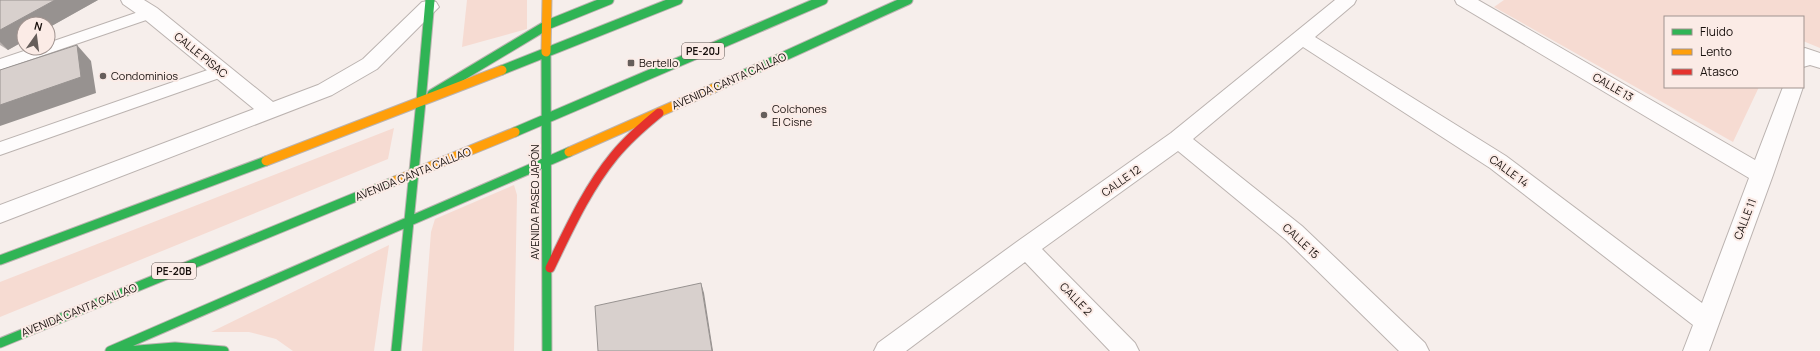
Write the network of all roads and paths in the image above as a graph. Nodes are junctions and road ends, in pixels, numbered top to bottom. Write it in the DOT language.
graph roads {
  1 [pos="130,0"];
  2 [pos="547,0"];
  3 [pos="609,0"];
  4 [pos="678,0"];
  5 [pos="823,0"];
  6 [pos="908,0"];
  7 [pos="1347,0"];
  8 [pos="1464,0"];
  9 [pos="429,4"];
  10 [pos="150,13"];
  11 [pos="547,25"];
  12 [pos="1301,36"];
  13 [pos="546,52"];
  14 [pos="0,66"];
  15 [pos="222,71"];
  16 [pos="1793,88"];
  17 [pos="421,101"];
  18 [pos="271,112"];
  19 [pos="659,113"];
  20 [pos="547,119"];
  21 [pos="1179,139"];
  22 [pos="0,149"];
  23 [pos="546,162"];
  24 [pos="413,173"];
  25 [pos="1762,174"];
  26 [pos="0,214"];
  27 [pos="409,220"];
  28 [pos="50,241"];
  29 [pos="14,245"];
  30 [pos="1026,248"];
  31 [pos="0,260"];
  32 [pos="547,275"];
  33 [pos="1707,321"];
  34 [pos="0,342"];
  35 [pos="110,351"];
  36 [pos="126,351"];
  37 [pos="224,351"];
  38 [pos="396,351"];
  39 [pos="547,351"];
  40 [pos="887,351"];
  41 [pos="1126,351"];
  42 [pos="1416,351"];
  43 [pos="1696,351"];
  1 -- 10 [label="street, CALLE PISAC"];
  2 -- 11 [label="main road, AVENIDA PASEO JAPÓN"];
  3 -- 11 [label="main road"];
  4 -- 13 [label="main road"];
  5 -- 20 [label="main road, AVENIDA CANTA CALLAO / PE-20J"];
  6 -- 19 [label="main road, AVENIDA CANTA CALLAO"];
  7 -- 12 [label="street, CALLE 12"];
  8 -- 25 [label="street, CALLE 13"];
  9 -- 17 [label="main road"];
  9 -- 18 [label="street"];
  10 -- 14 [label="lane"];
  10 -- 15 [label="street, CALLE PISAC"];
  11 -- 13 [label="main road, AVENIDA PASEO JAPÓN"];
  11 -- 17 [label="main road"];
  12 -- 21 [label="street, CALLE 12"];
  12 -- 33 [label="street, CALLE 14"];
  13 -- 17 [label="main road"];
  13 -- 20 [label="main road, AVENIDA PASEO JAPÓN"];
  15 -- 18 [label="street, CALLE PISAC"];
  15 -- 22 [label="lane"];
  16 -- 25 [label="street, CALLE 11"];
  17 -- 24 [label="main road"];
  17 -- 28 [label="main road"];
  18 -- 26 [label="street"];
  19 -- 23 [label="main road, AVENIDA CANTA CALLAO"];
  19 -- 32 [label="main road"];
  20 -- 23 [label="main road, AVENIDA PASEO JAPÓN"];
  20 -- 24 [label="main road, AVENIDA CANTA CALLAO / PE-20J"];
  21 -- 30 [label="street, CALLE 12"];
  21 -- 42 [label="street, CALLE 15"];
  23 -- 27 [label="main road, AVENIDA CANTA CALLAO"];
  23 -- 32 [label="main road, AVENIDA PASEO JAPÓN"];
  24 -- 27 [label="main road"];
  24 -- 34 [label="main road, AVENIDA CANTA CALLAO / PE-20B"];
  25 -- 33 [label="street, CALLE 11"];
  27 -- 35 [label="main road, AVENIDA CANTA CALLAO"];
  27 -- 38 [label="main road"];
  28 -- 29 [label="main road"];
  28 -- 31 [label="main road"];
  30 -- 40 [label="street, CALLE 12"];
  30 -- 41 [label="street, CALLE 2"];
  32 -- 39 [label="main road, AVENIDA PASEO JAPÓN"];
  33 -- 43 [label="street, CALLE 11"];
  36 -- 37 [label="main road"];
}
